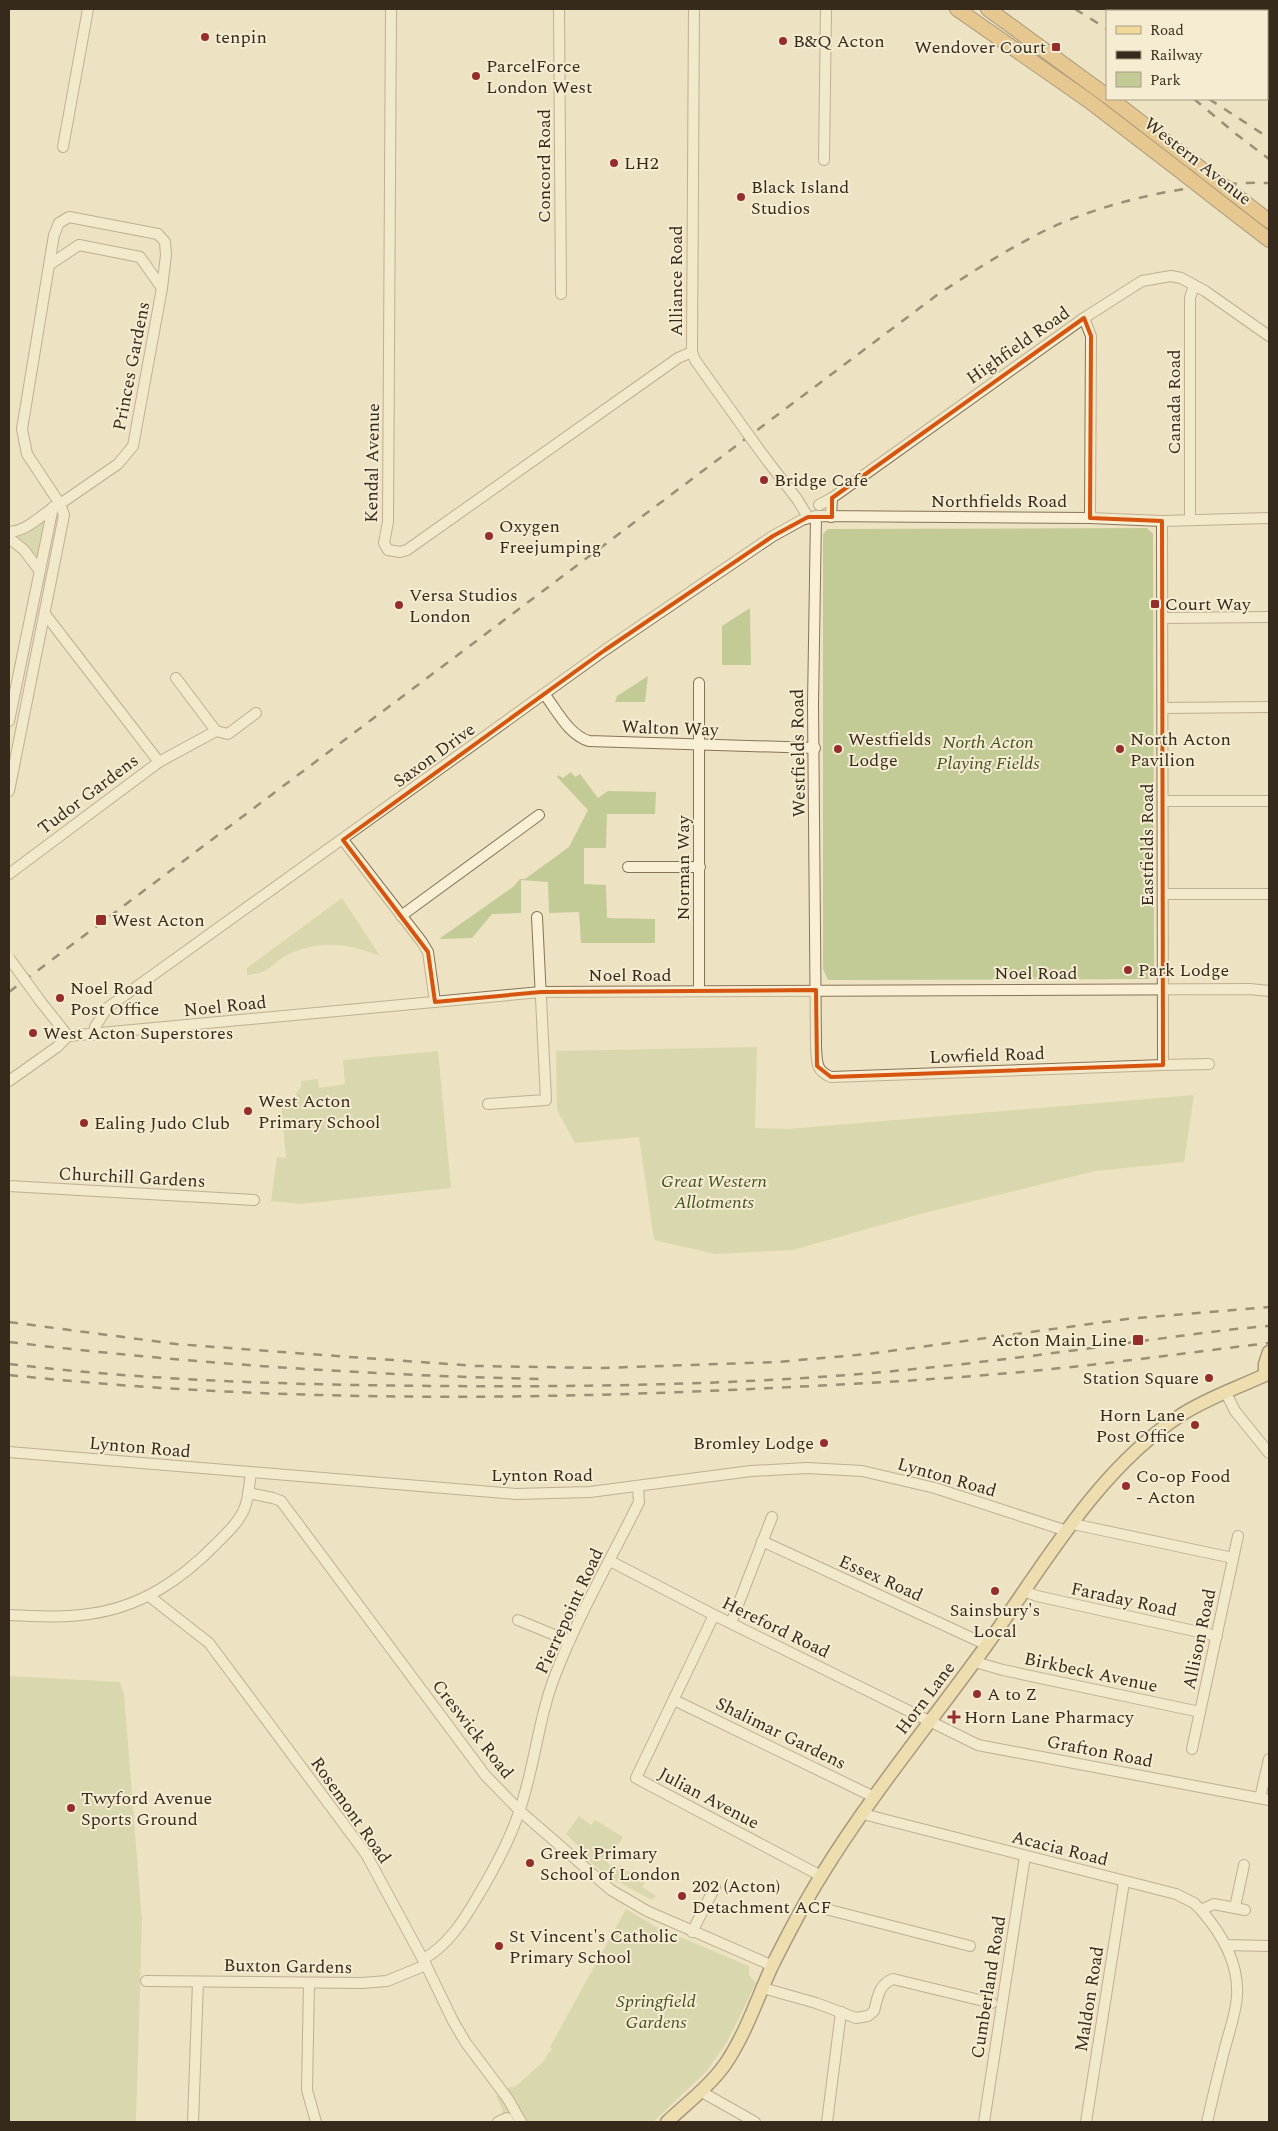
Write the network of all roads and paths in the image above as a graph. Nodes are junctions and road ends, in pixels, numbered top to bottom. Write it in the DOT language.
graph roads {
  1 [pos="88,9"];
  2 [pos="391,9"];
  3 [pos="559,9"];
  4 [pos="694,9"];
  5 [pos="826,9"];
  6 [pos="957,9"];
  7 [pos="988,9"];
  8 [pos="1106,95"];
  9 [pos="1112,100"];
  10 [pos="63,147"];
  11 [pos="824,160"];
  12 [pos="1269,221"];
  13 [pos="1269,240"];
  14 [pos="50,265"];
  15 [pos="1194,285"];
  16 [pos="162,288"];
  17 [pos="561,294"];
  18 [pos="1084,318"];
  19 [pos="1269,336"];
  20 [pos="692,352"];
  21 [pos="832,498"];
  22 [pos="819,505"];
  23 [pos="56,506"];
  24 [pos="812,517"];
  25 [pos="831,517"];
  26 [pos="1090,518"];
  27 [pos="1269,518"];
  28 [pos="1190,519"];
  29 [pos="1162,521"];
  30 [pos="9,532"];
  31 [pos="9,538"];
  32 [pos="39,570"];
  33 [pos="34,597"];
  34 [pos="48,600"];
  35 [pos="45,614"];
  36 [pos="1162,618"];
  37 [pos="1269,618"];
  38 [pos="176,678"];
  39 [pos="699,683"];
  40 [pos="545,695"];
  41 [pos="1269,707"];
  42 [pos="1163,708"];
  43 [pos="256,713"];
  44 [pos="9,721"];
  45 [pos="216,731"];
  46 [pos="700,745"];
  47 [pos="815,748"];
  48 [pos="159,762"];
  49 [pos="9,791"];
  50 [pos="1164,800"];
  51 [pos="1269,801"];
  52 [pos="539,815"];
  53 [pos="343,840"];
  54 [pos="628,867"];
  55 [pos="700,867"];
  56 [pos="9,874"];
  57 [pos="1163,894"];
  58 [pos="1269,894"];
  59 [pos="401,916"];
  60 [pos="537,917"];
  61 [pos="9,958"];
  62 [pos="816,990"];
  63 [pos="1163,990"];
  64 [pos="699,991"];
  65 [pos="1269,991"];
  66 [pos="541,992"];
  67 [pos="435,1002"];
  68 [pos="94,1035"];
  69 [pos="68,1036"];
  70 [pos="1209,1064"];
  71 [pos="1163,1065"];
  72 [pos="9,1081"];
  73 [pos="488,1104"];
  74 [pos="9,1186"];
  75 [pos="254,1200"];
  76 [pos="1268,1356"];
  77 [pos="1267,1375"];
  78 [pos="1226,1392"];
  79 [pos="9,1452"];
  80 [pos="1269,1452"];
  81 [pos="251,1473"];
  82 [pos="638,1487"];
  83 [pos="248,1493"];
  84 [pos="772,1517"];
  85 [pos="1070,1528"];
  86 [pos="1238,1536"];
  87 [pos="762,1542"];
  88 [pos="1233,1558"];
  89 [pos="610,1561"];
  90 [pos="1024,1591"];
  91 [pos="149,1596"];
  92 [pos="9,1615"];
  93 [pos="714,1615"];
  94 [pos="518,1620"];
  95 [pos="731,1623"];
  96 [pos="1217,1636"];
  97 [pos="569,1641"];
  98 [pos="987,1645"];
  99 [pos="975,1662"];
  100 [pos="674,1700"];
  101 [pos="1200,1712"];
  102 [pos="930,1721"];
  103 [pos="1192,1749"];
  104 [pos="1269,1758"];
  105 [pos="874,1797"];
  106 [pos="1264,1799"];
  107 [pos="520,1811"];
  108 [pos="863,1814"];
  109 [pos="1025,1856"];
  110 [pos="1244,1865"];
  111 [pos="821,1876"];
  112 [pos="1124,1882"];
  113 [pos="715,1887"];
  114 [pos="806,1904"];
  115 [pos="1201,1910"];
  116 [pos="692,1932"];
  117 [pos="970,1946"];
  118 [pos="1226,1946"];
  119 [pos="1269,1946"];
  120 [pos="424,1962"];
  121 [pos="772,1966"];
  122 [pos="146,1981"];
  123 [pos="198,1982"];
  124 [pos="309,1983"];
  125 [pos="763,1988"];
  126 [pos="992,2003"];
  127 [pos="840,2012"];
  128 [pos="700,2091"];
  129 [pos="193,2122"];
  130 [pos="316,2122"];
  131 [pos="498,2122"];
  132 [pos="510,2122"];
  133 [pos="521,2122"];
  134 [pos="667,2122"];
  135 [pos="755,2122"];
  136 [pos="827,2122"];
  137 [pos="984,2122"];
  138 [pos="1086,2122"];
  139 [pos="1207,2122"];
  1 -- 10 [label="street"];
  2 -- 20 [label="street, Kendal Avenue"];
  3 -- 17 [label="street, Concord Road"];
  4 -- 20 [label="street, Alliance Road"];
  5 -- 11 [label="street"];
  6 -- 13 [label="highway, Western Avenue, bridge"];
  7 -- 8 [label="highway"];
  9 -- 12 [label="highway, Western Avenue, bridge"];
  14 -- 16 [label="street, Princes Gardens"];
  14 -- 16 [label="street, Princes Gardens"];
  14 -- 23 [label="street, Princes Gardens"];
  15 -- 18 [label="street"];
  15 -- 19 [label="street"];
  15 -- 28 [label="street, Canada Road"];
  16 -- 23 [label="street, Princes Gardens"];
  18 -- 21 [label="street, Highfield Road"];
  18 -- 26 [label="street, Highfield Road"];
  20 -- 24 [label="street, Alliance Road, bridge"];
  21 -- 22 [label="street, Highfield Road"];
  21 -- 25 [label="street"];
  23 -- 30 [label="street, Princes Gardens"];
  23 -- 32 [label="street"];
  23 -- 34 [label="street, Princes Gardens"];
  24 -- 25 [label="street, Northfields Road"];
  24 -- 40 [label="street, Saxon Drive"];
  24 -- 47 [label="street, Westfields Road"];
  25 -- 26 [label="street, Northfields Road"];
  26 -- 29 [label="street, Northfields Road"];
  27 -- 28 [label="street, Northfields Road"];
  28 -- 29 [label="street, Northfields Road"];
  29 -- 36 [label="street, Eastfields Road"];
  31 -- 32 [label="street"];
  32 -- 33 [label="street"];
  33 -- 34 [label="street"];
  33 -- 44 [label="street"];
  34 -- 35 [label="street, Princes Gardens"];
  35 -- 48 [label="street, Tudor Gardens"];
  35 -- 49 [label="street, Princes Gardens"];
  36 -- 37 [label="street"];
  36 -- 42 [label="street, Eastfields Road"];
  38 -- 45 [label="street"];
  39 -- 46 [label="street, Norman Way"];
  40 -- 46 [label="street, Walton Way"];
  40 -- 53 [label="street, Saxon Drive"];
  41 -- 42 [label="street"];
  42 -- 50 [label="street, Eastfields Road"];
  43 -- 45 [label="street"];
  45 -- 48 [label="street"];
  46 -- 47 [label="street, Walton Way"];
  46 -- 55 [label="street, Norman Way"];
  47 -- 62 [label="street, Westfields Road"];
  48 -- 56 [label="street, Tudor Gardens"];
  50 -- 51 [label="street"];
  50 -- 57 [label="street, Eastfields Road"];
  52 -- 59 [label="street"];
  53 -- 59 [label="street"];
  53 -- 68 [label="street, Saxon Drive"];
  54 -- 55 [label="street"];
  55 -- 64 [label="street, Norman Way"];
  57 -- 58 [label="street"];
  57 -- 63 [label="street, Eastfields Road"];
  59 -- 67 [label="street"];
  60 -- 66 [label="street"];
  61 -- 69 [label="street, bridge"];
  62 -- 63 [label="street, Noel Road"];
  62 -- 64 [label="street, Noel Road"];
  62 -- 71 [label="street, Lowfield Road"];
  63 -- 65 [label="street, Noel Road"];
  63 -- 71 [label="street"];
  64 -- 66 [label="street, Noel Road"];
  66 -- 67 [label="street, Noel Road"];
  66 -- 73 [label="street"];
  67 -- 68 [label="street, Noel Road"];
  68 -- 69 [label="street, Noel Road"];
  69 -- 72 [label="street"];
  70 -- 71 [label="street"];
  74 -- 75 [label="street, Churchill Gardens"];
  76 -- 77 [label="main road, Horn Lane"];
  77 -- 78 [label="main road, Horn Lane"];
  78 -- 80 [label="street"];
  78 -- 85 [label="main road, Horn Lane"];
  79 -- 81 [label="street, Lynton Road"];
  81 -- 82 [label="street, Lynton Road"];
  81 -- 83 [label="street"];
  82 -- 85 [label="street, Lynton Road"];
  82 -- 89 [label="street, Pierrepoint Road"];
  83 -- 91 [label="street"];
  83 -- 107 [label="street, Creswick Road"];
  84 -- 87 [label="street"];
  85 -- 88 [label="street, Lynton Road"];
  85 -- 90 [label="main road, Horn Lane"];
  86 -- 88 [label="street, Allison Road"];
  87 -- 95 [label="street"];
  87 -- 98 [label="street, Essex Road"];
  88 -- 96 [label="street, Allison Road"];
  89 -- 93 [label="street, Hereford Road"];
  89 -- 97 [label="street, Pierrepoint Road"];
  90 -- 96 [label="street, Faraday Road"];
  90 -- 98 [label="main road, Horn Lane"];
  91 -- 92 [label="street"];
  91 -- 120 [label="street, Rosemont Road"];
  93 -- 95 [label="street, Hereford Road"];
  93 -- 100 [label="street, Julian Avenue"];
  94 -- 97 [label="street"];
  95 -- 102 [label="street, Hereford Road"];
  96 -- 101 [label="street, Allison Road"];
  97 -- 107 [label="street, Pierrepoint Road"];
  98 -- 99 [label="main road, Horn Lane"];
  99 -- 101 [label="street, Birkbeck Avenue"];
  99 -- 102 [label="main road, Horn Lane"];
  100 -- 105 [label="street, Shalimar Gardens"];
  100 -- 111 [label="street, Julian Avenue"];
  101 -- 103 [label="street, Allison Road"];
  102 -- 105 [label="main road, Horn Lane"];
  102 -- 106 [label="street, Grafton Road"];
  104 -- 106 [label="street"];
  105 -- 108 [label="main road, Horn Lane"];
  107 -- 116 [label="street, Creswick Road"];
  107 -- 120 [label="street, Pierrepoint Road"];
  108 -- 109 [label="street, Acacia Road"];
  108 -- 111 [label="main road, Horn Lane"];
  109 -- 112 [label="street, Acacia Road"];
  109 -- 137 [label="street, Cumberland Road"];
  110 -- 115 [label="street"];
  111 -- 114 [label="main road, Horn Lane"];
  112 -- 115 [label="street, Acacia Road"];
  112 -- 138 [label="street, Maldon Road"];
  113 -- 116 [label="street"];
  114 -- 117 [label="street"];
  114 -- 121 [label="main road, Horn Lane"];
  115 -- 118 [label="street"];
  116 -- 121 [label="street, Creswick Road"];
  118 -- 119 [label="street"];
  118 -- 139 [label="street"];
  120 -- 124 [label="street, Buxton Gardens"];
  120 -- 133 [label="street, Rosemont Road"];
  121 -- 125 [label="main road, Horn Lane"];
  122 -- 123 [label="street, Buxton Gardens"];
  123 -- 124 [label="street, Buxton Gardens"];
  123 -- 129 [label="street"];
  124 -- 130 [label="street"];
  125 -- 127 [label="street"];
  125 -- 128 [label="main road, Horn Lane"];
  126 -- 127 [label="street"];
  127 -- 136 [label="street"];
  128 -- 134 [label="main road, Horn Lane"];
  128 -- 135 [label="street"];
  131 -- 132 [label="street"];
}
